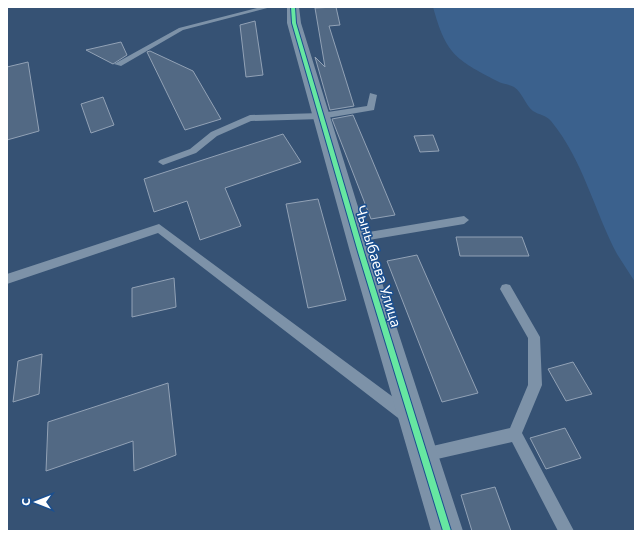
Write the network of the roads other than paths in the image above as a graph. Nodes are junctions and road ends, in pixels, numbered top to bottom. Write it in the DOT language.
graph roads {
  1 [pos="268,7"];
  2 [pos="293,7"];
  3 [pos="118,64"];
  4 [pos="373,95"];
  5 [pos="321,116"];
  6 [pos="162,162"];
  7 [pos="464,220"];
  8 [pos="357,238"];
  9 [pos="7,279"];
  10 [pos="506,289"];
  11 [pos="413,421"];
  12 [pos="516,434"];
  13 [pos="424,455"];
  14 [pos="447,531"];
  15 [pos="566,531"];
  1 -- 3 [label="lane"];
  2 -- 5 [label="street, Чыныбаева Улица"];
  4 -- 5 [label="lane"];
  5 -- 6 [label="lane"];
  5 -- 8 [label="street, Чыныбаева Улица"];
  7 -- 8 [label="lane"];
  8 -- 11 [label="street, Чыныбаева Улица"];
  9 -- 11 [label="lane"];
  10 -- 12 [label="lane"];
  11 -- 13 [label="street, Чыныбаева Улица"];
  12 -- 13 [label="lane"];
  12 -- 15 [label="lane"];
  13 -- 14 [label="street, Чыныбаева Улица"];
}
